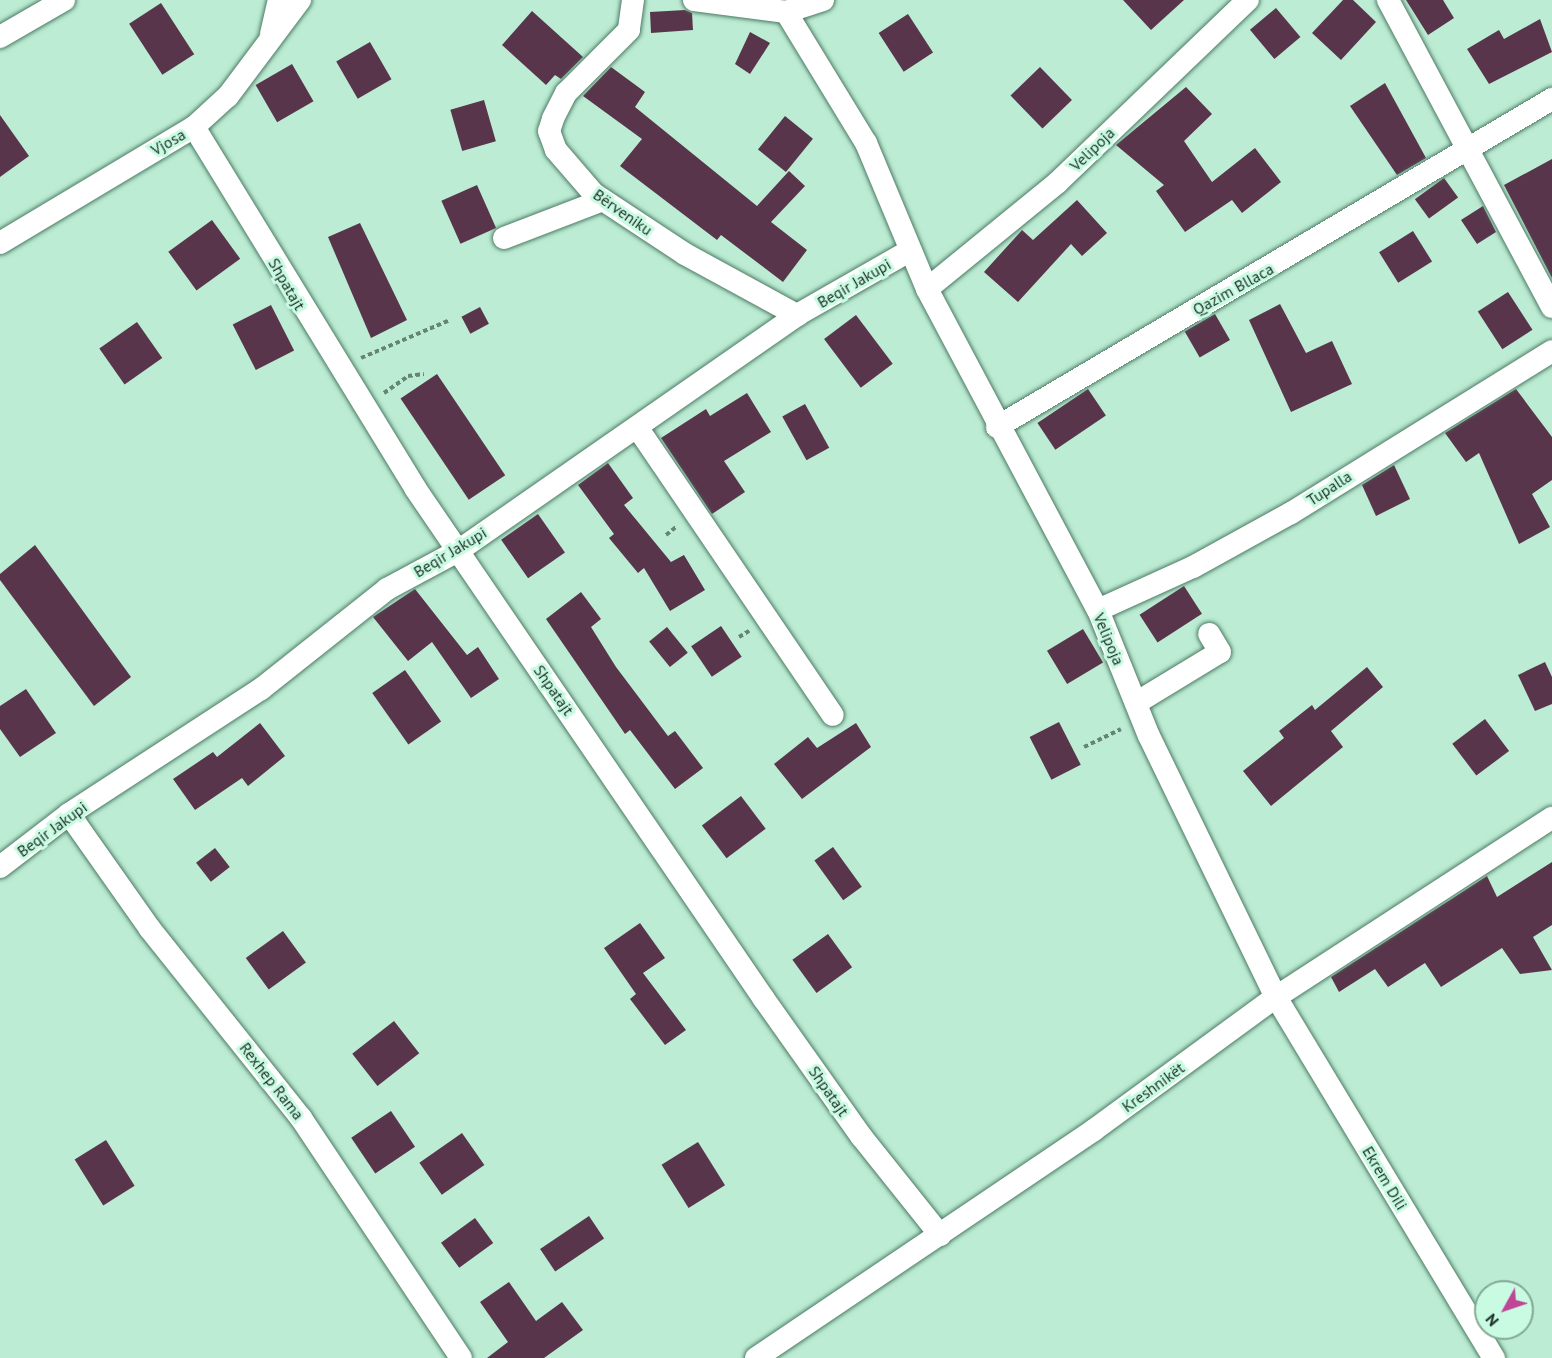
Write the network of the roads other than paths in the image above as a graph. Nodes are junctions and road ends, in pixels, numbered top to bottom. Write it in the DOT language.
graph roads {
  1 [pos="64,0"];
  2 [pos="279,0"];
  3 [pos="300,0"];
  4 [pos="633,0"];
  5 [pos="694,0"];
  6 [pos="823,0"];
  7 [pos="1248,0"];
  8 [pos="1388,0"];
  9 [pos="786,12"];
  10 [pos="0,37"];
  11 [pos="270,42"];
  12 [pos="1552,99"];
  13 [pos="194,127"];
  14 [pos="1467,148"];
  15 [pos="603,200"];
  16 [pos="504,238"];
  17 [pos="0,243"];
  18 [pos="909,251"];
  19 [pos="927,289"];
  20 [pos="1552,307"];
  21 [pos="797,315"];
  22 [pos="1552,351"];
  23 [pos="637,427"];
  24 [pos="997,427"];
  25 [pos="458,551"];
  26 [pos="1098,610"];
  27 [pos="1209,634"];
  28 [pos="1139,711"];
  29 [pos="833,715"];
  30 [pos="69,814"];
  31 [pos="1552,818"];
  32 [pos="0,867"];
  33 [pos="1276,997"];
  34 [pos="940,1235"];
  35 [pos="461,1358"];
  36 [pos="756,1358"];
  37 [pos="1494,1358"];
  1 -- 10 [label="street"];
  2 -- 11 [label="street"];
  3 -- 11 [label="street, Vjosa"];
  4 -- 15 [label="street, Bërveniku"];
  5 -- 9 [label="street"];
  6 -- 9 [label="street"];
  7 -- 19 [label="street, Velipoja"];
  8 -- 14 [label="street"];
  9 -- 18 [label="street, Velipoja"];
  11 -- 13 [label="street, Vjosa"];
  12 -- 14 [label="street, Qazim Bllaca"];
  13 -- 17 [label="street, Vjosa"];
  13 -- 25 [label="street, Shpatajt"];
  14 -- 20 [label="street"];
  14 -- 24 [label="street, Qazim Bllaca"];
  15 -- 16 [label="street"];
  15 -- 21 [label="street, Bërveniku"];
  18 -- 19 [label="street, Velipoja"];
  18 -- 21 [label="street, Beqir Jakupi"];
  19 -- 24 [label="street, Velipoja"];
  21 -- 23 [label="street, Beqir Jakupi"];
  22 -- 26 [label="street, Tupalla"];
  23 -- 25 [label="street, Beqir Jakupi"];
  23 -- 29 [label="street"];
  24 -- 26 [label="street, Velipoja"];
  25 -- 30 [label="street, Beqir Jakupi"];
  25 -- 34 [label="street, Shpatajt"];
  26 -- 28 [label="street, Velipoja"];
  27 -- 28 [label="street"];
  28 -- 33 [label="street, Velipoja"];
  30 -- 32 [label="street, Beqir Jakupi"];
  30 -- 35 [label="street, Rexhep Rama"];
  31 -- 33 [label="street, Kreshnikët"];
  33 -- 34 [label="street, Kreshnikët"];
  33 -- 37 [label="street, Ekrem Dili"];
  34 -- 36 [label="street, Kreshnikët"];
}
